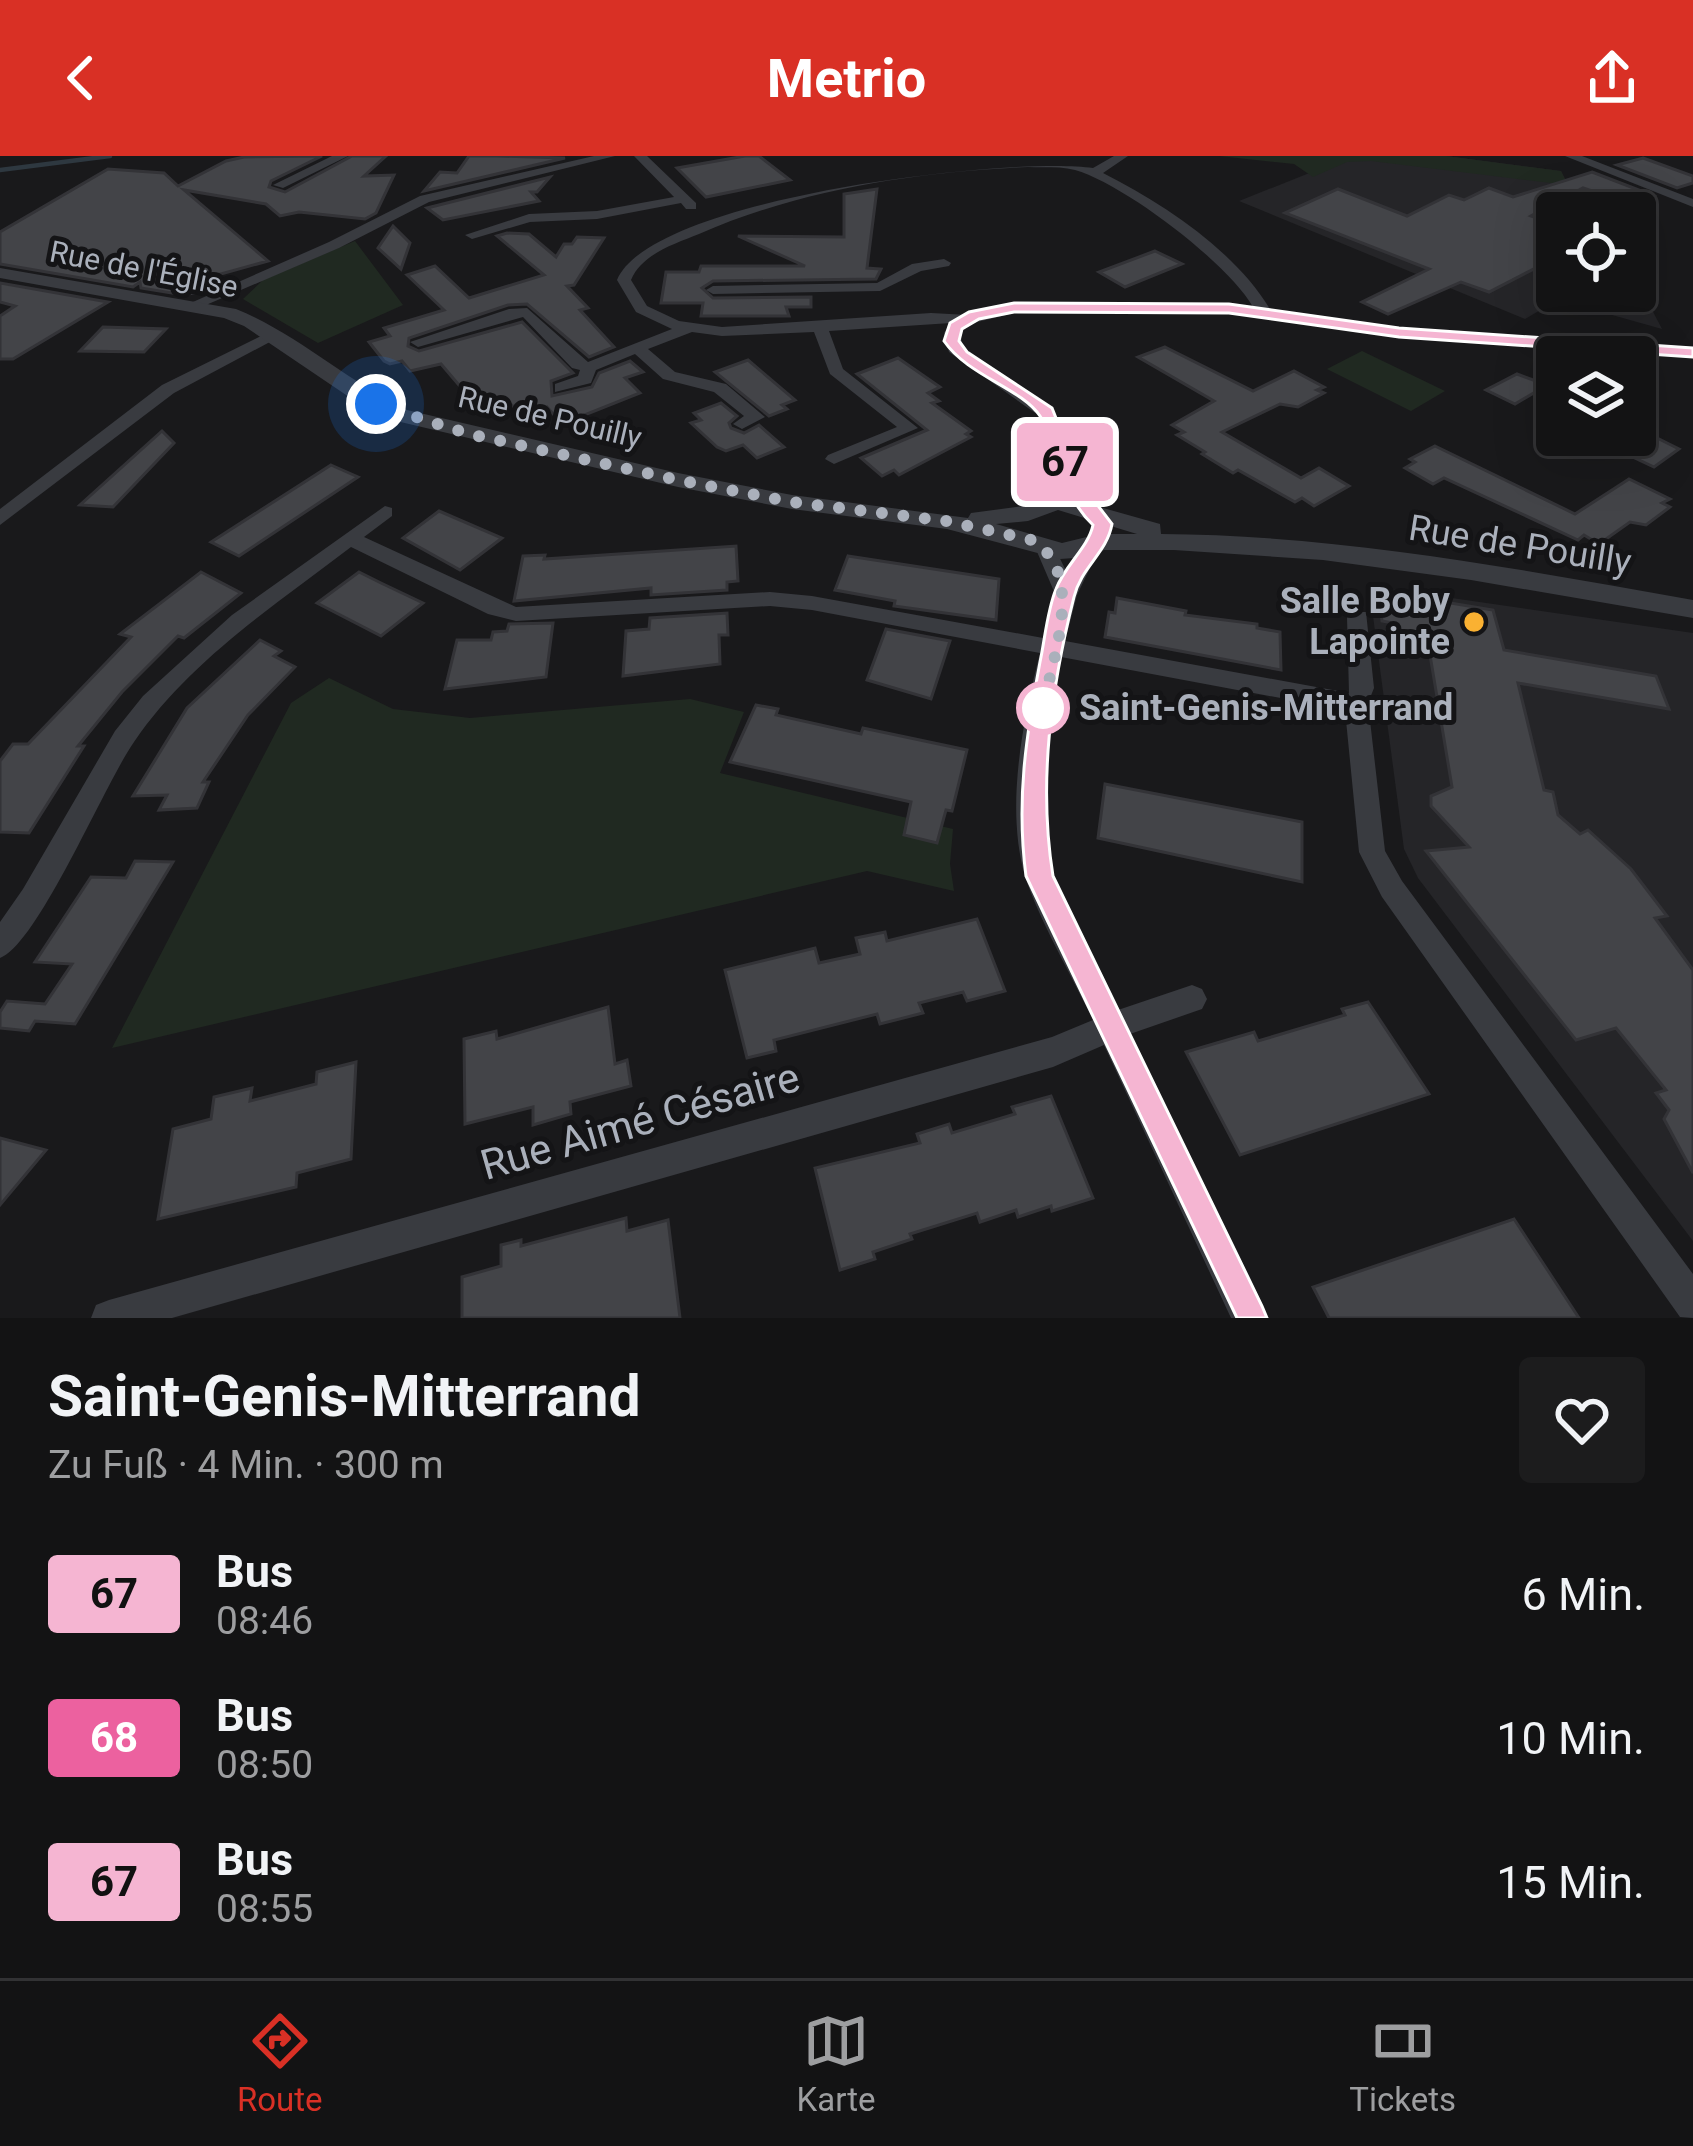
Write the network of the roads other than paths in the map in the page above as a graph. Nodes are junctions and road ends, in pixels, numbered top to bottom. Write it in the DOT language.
graph roads {
  1 [pos="342,156"];
  2 [pos="609,156"];
  3 [pos="640,156"];
  4 [pos="1122,156"];
  5 [pos="1571,156"];
  6 [pos="1096,172"];
  7 [pos="279,185"];
  8 [pos="682,199"];
  9 [pos="1693,202"];
  10 [pos="712,221"];
  11 [pos="472,235"];
  12 [pos="944,263"];
  13 [pos="0,273"];
  14 [pos="832,287"];
  15 [pos="231,290"];
  16 [pos="713,290"];
  17 [pos="194,305"];
  18 [pos="216,309"];
  19 [pos="1263,311"];
  20 [pos="965,319"];
  21 [pos="825,325"];
  22 [pos="688,328"];
  23 [pos="273,336"];
  24 [pos="418,341"];
  25 [pos="640,350"];
  26 [pos="1693,352"];
  27 [pos="590,367"];
  28 [pos="560,388"];
  29 [pos="742,424"];
  30 [pos="834,459"];
  31 [pos="1065,464"];
  32 [pos="1033,509"];
  33 [pos="386,512"];
  34 [pos="1091,512"];
  35 [pos="0,519"];
  36 [pos="946,521"];
  37 [pos="351,539"];
  38 [pos="1192,541"];
  39 [pos="1038,543"];
  40 [pos="1094,546"];
  41 [pos="1064,592"];
  42 [pos="1693,609"];
  43 [pos="1358,617"];
  44 [pos="1068,649"];
  45 [pos="1356,704"];
  46 [pos="0,945"];
  47 [pos="1192,999"];
  48 [pos="1111,1030"];
  49 [pos="1693,1304"];
  50 [pos="109,1318"];
  51 [pos="1250,1318"];
  1 -- 7 [label="street"];
  2 -- 15 [label="street"];
  3 -- 8 [label="street"];
  4 -- 6 [label="street"];
  5 -- 9 [label="street"];
  6 -- 10 [label="street"];
  6 -- 19 [label="street"];
  8 -- 10 [label="street"];
  8 -- 11 [label="street"];
  10 -- 22 [label="street"];
  12 -- 14 [label="street"];
  13 -- 17 [label="street, Rue de l'Église"];
  14 -- 16 [label="street"];
  14 -- 21 [label="street"];
  15 -- 17 [label="street"];
  15 -- 18 [label="street"];
  17 -- 18 [label="street, Rue de l'Église"];
  18 -- 23 [label="street, Rue de l'Église"];
  19 -- 20 [label="street"];
  19 -- 26 [label="street"];
  20 -- 21 [label="street"];
  20 -- 31 [label="street"];
  21 -- 22 [label="street"];
  21 -- 30 [label="street"];
  22 -- 25 [label="street"];
  23 -- 35 [label="street"];
  23 -- 36 [label="street, Rue de Pouilly"];
  24 -- 27 [label="street"];
  25 -- 27 [label="street"];
  25 -- 29 [label="street"];
  27 -- 28 [label="street"];
  31 -- 32 [label="street"];
  31 -- 34 [label="street"];
  32 -- 34 [label="street, Rue de Pouilly"];
  32 -- 36 [label="street, Rue de Pouilly"];
  32 -- 39 [label="street"];
  33 -- 37 [label="street"];
  34 -- 38 [label="street, Rue de Pouilly"];
  34 -- 40 [label="street"];
  36 -- 39 [label="street, Rue de Pouilly"];
  37 -- 44 [label="street"];
  37 -- 46 [label="street"];
  38 -- 40 [label="street, Rue de Pouilly"];
  38 -- 42 [label="street, Rue de Pouilly"];
  39 -- 40 [label="street, Rue de Pouilly"];
  39 -- 41 [label="street"];
  40 -- 41 [label="street"];
  41 -- 44 [label="street"];
  43 -- 45 [label="street"];
  44 -- 45 [label="street"];
  44 -- 48 [label="street"];
  45 -- 49 [label="street"];
  47 -- 48 [label="street, Rue Aimé Césaire"];
  48 -- 50 [label="street, Rue Aimé Césaire"];
  48 -- 51 [label="street"];
}
